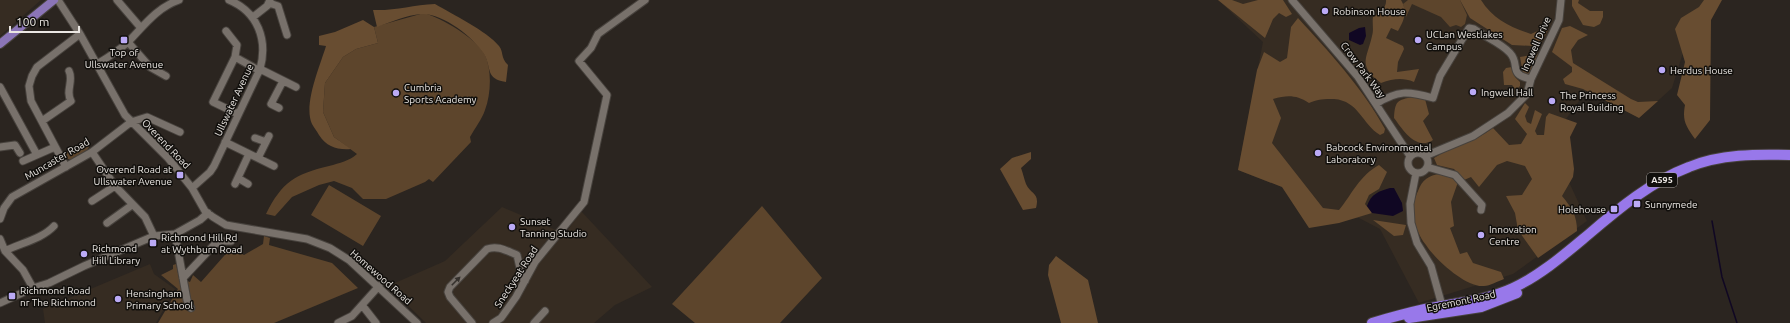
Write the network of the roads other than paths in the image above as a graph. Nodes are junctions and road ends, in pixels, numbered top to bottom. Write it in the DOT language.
graph roads {
  1 [pos="54,0"];
  2 [pos="58,0"];
  3 [pos="117,0"];
  4 [pos="178,0"];
  5 [pos="228,0"];
  6 [pos="645,0"];
  7 [pos="1292,0"];
  8 [pos="1561,0"];
  9 [pos="270,2"];
  10 [pos="252,17"];
  11 [pos="141,28"];
  12 [pos="226,31"];
  13 [pos="80,34"];
  14 [pos="287,35"];
  15 [pos="128,42"];
  16 [pos="0,44"];
  17 [pos="235,57"];
  18 [pos="96,64"];
  19 [pos="260,70"];
  20 [pos="69,71"];
  21 [pos="166,76"];
  22 [pos="1531,80"];
  23 [pos="283,81"];
  24 [pos="0,87"];
  25 [pos="296,87"];
  26 [pos="1376,104"];
  27 [pos="279,108"];
  28 [pos="238,114"];
  29 [pos="42,121"];
  30 [pos="131,122"];
  31 [pos="180,132"];
  32 [pos="255,138"];
  33 [pos="225,142"];
  34 [pos="0,147"];
  35 [pos="55,147"];
  36 [pos="92,152"];
  37 [pos="20,153"];
  38 [pos="36,153"];
  39 [pos="249,154"];
  40 [pos="1790,155"];
  41 [pos="1410,156"];
  42 [pos="1425,156"];
  43 [pos="258,158"];
  44 [pos="24,161"];
  45 [pos="274,166"];
  46 [pos="66,167"];
  47 [pos="1427,167"];
  48 [pos="1416,173"];
  49 [pos="248,184"];
  50 [pos="115,186"];
  51 [pos="192,188"];
  52 [pos="92,201"];
  53 [pos="132,205"];
  54 [pos="1481,210"];
  55 [pos="208,213"];
  56 [pos="0,219"];
  57 [pos="107,223"];
  58 [pos="54,226"];
  59 [pos="176,234"];
  60 [pos="154,236"];
  61 [pos="0,239"];
  62 [pos="307,239"];
  63 [pos="231,241"];
  64 [pos="5,251"];
  65 [pos="183,278"];
  66 [pos="525,281"];
  67 [pos="379,286"];
  68 [pos="33,288"];
  69 [pos="0,303"];
  70 [pos="362,305"];
  71 [pos="191,308"];
  72 [pos="1444,310"];
  73 [pos="545,311"];
  74 [pos="503,320"];
  75 [pos="338,323"];
  76 [pos="376,323"];
  77 [pos="417,323"];
  78 [pos="472,323"];
  79 [pos="492,323"];
  80 [pos="534,323"];
  81 [pos="1372,323"];
  1 -- 16 [label="main road"];
  2 -- 13 [label="street, Overend Road"];
  3 -- 11 [label="street"];
  4 -- 11 [label="street"];
  5 -- 10 [label="street, Ullswater Avenue"];
  6 -- 66 [label="street, Sneckyeat Road"];
  7 -- 26 [label="street, Crow Park Way"];
  8 -- 22 [label="street, Ingwell Drive"];
  9 -- 10 [label="street"];
  9 -- 14 [label="street"];
  10 -- 19 [label="street, Ullswater Avenue"];
  11 -- 15 [label="street"];
  12 -- 17 [label="street"];
  13 -- 18 [label="street, Overend Road"];
  13 -- 29 [label="street"];
  15 -- 18 [label="street"];
  15 -- 21 [label="street"];
  17 -- 19 [label="street"];
  17 -- 28 [label="street"];
  18 -- 30 [label="street, Overend Road"];
  19 -- 23 [label="street"];
  19 -- 28 [label="street, Ullswater Avenue"];
  20 -- 29 [label="street"];
  22 -- 26 [label="street"];
  22 -- 42 [label="street, Ingwell Drive"];
  23 -- 25 [label="street"];
  23 -- 27 [label="street"];
  24 -- 38 [label="street"];
  26 -- 41 [label="street, Crow Park Way"];
  28 -- 33 [label="street, Ullswater Avenue"];
  29 -- 35 [label="street"];
  30 -- 31 [label="street"];
  30 -- 36 [label="street, Muncaster Road"];
  30 -- 51 [label="street, Overend Road"];
  32 -- 43 [label="street"];
  33 -- 39 [label="street"];
  33 -- 51 [label="street, Ullswater Avenue"];
  34 -- 37 [label="street"];
  35 -- 38 [label="street"];
  35 -- 46 [label="street"];
  36 -- 46 [label="street, Muncaster Road"];
  36 -- 50 [label="street"];
  38 -- 44 [label="street"];
  39 -- 43 [label="street"];
  39 -- 49 [label="street"];
  40 -- 72 [label="highway, Egremont Road / A595"];
  41 -- 42 [label="street"];
  41 -- 48 [label="street"];
  42 -- 47 [label="street"];
  43 -- 45 [label="street"];
  46 -- 56 [label="street, Muncaster Road"];
  47 -- 48 [label="street"];
  47 -- 54 [label="street"];
  48 -- 72 [label="street"];
  50 -- 52 [label="street"];
  50 -- 53 [label="street"];
  51 -- 55 [label="street, Overend Road"];
  53 -- 57 [label="street"];
  53 -- 60 [label="street"];
  55 -- 59 [label="street"];
  55 -- 62 [label="street, Overend Road"];
  58 -- 64 [label="street"];
  59 -- 60 [label="street"];
  59 -- 65 [label="street"];
  60 -- 68 [label="street"];
  61 -- 64 [label="street"];
  62 -- 67 [label="street, Homewood Road"];
  63 -- 65 [label="street"];
  64 -- 68 [label="street"];
  65 -- 71 [label="street"];
  66 -- 74 [label="street, Sneckyeat Road"];
  78 -- 66 [label="street, one-way"];
  67 -- 70 [label="street"];
  67 -- 77 [label="street, Homewood Road"];
  68 -- 69 [label="street"];
  70 -- 75 [label="street"];
  70 -- 76 [label="street"];
  72 -- 81 [label="highway, Egremont Road / A595"];
  73 -- 80 [label="street"];
  74 -- 79 [label="street, Sneckyeat Road"];
}
